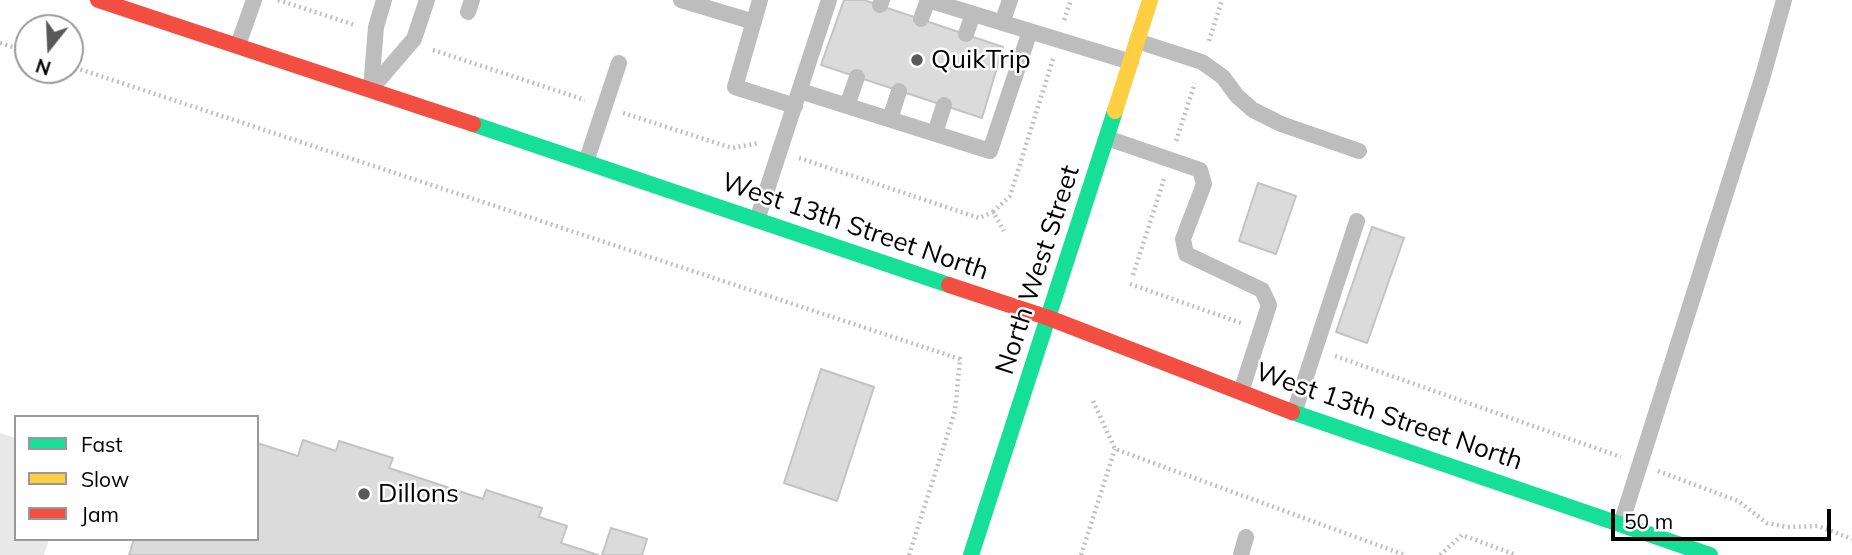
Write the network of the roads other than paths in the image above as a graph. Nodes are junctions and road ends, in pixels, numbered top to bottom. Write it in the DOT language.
graph roads {
  1 [pos="98,0"];
  2 [pos="254,0"];
  3 [pos="384,0"];
  4 [pos="426,0"];
  5 [pos="681,0"];
  6 [pos="760,0"];
  7 [pos="830,0"];
  8 [pos="928,0"];
  9 [pos="1010,0"];
  10 [pos="1150,0"];
  11 [pos="1784,0"];
  12 [pos="972,14"];
  13 [pos="921,19"];
  14 [pos="754,22"];
  15 [pos="1002,23"];
  16 [pos="1030,31"];
  17 [pos="965,34"];
  18 [pos="1137,41"];
  19 [pos="238,45"];
  20 [pos="1131,62"];
  21 [pos="619,64"];
  22 [pos="857,77"];
  23 [pos="371,89"];
  24 [pos="899,91"];
  25 [pos="798,98"];
  26 [pos="944,105"];
  27 [pos="847,106"];
  28 [pos="890,119"];
  29 [pos="935,133"];
  30 [pos="1107,138"];
  31 [pos="1359,151"];
  32 [pos="586,162"];
  33 [pos="757,220"];
  34 [pos="1357,221"];
  35 [pos="1049,318"];
  36 [pos="1241,393"];
  37 [pos="1294,413"];
  38 [pos="1621,524"];
  39 [pos="1246,537"];
  40 [pos="971,555"];
  41 [pos="1241,555"];
  42 [pos="1710,555"];
  1 -- 19 [label="street, West 13th Street North"];
  2 -- 19 [label="lane"];
  3 -- 23 [label="lane"];
  4 -- 23 [label="lane"];
  5 -- 14 [label="lane"];
  6 -- 14 [label="lane"];
  7 -- 25 [label="lane"];
  8 -- 12 [label="lane"];
  8 -- 13 [label="lane"];
  9 -- 15 [label="lane"];
  10 -- 18 [label="street, North West Street"];
  11 -- 38 [label="lane"];
  12 -- 15 [label="lane"];
  12 -- 17 [label="lane"];
  14 -- 25 [label="lane"];
  15 -- 16 [label="lane"];
  16 -- 20 [label="lane"];
  16 -- 29 [label="lane"];
  18 -- 20 [label="street, North West Street"];
  18 -- 31 [label="lane"];
  19 -- 23 [label="street, West 13th Street North"];
  20 -- 30 [label="street, North West Street"];
  21 -- 32 [label="lane"];
  22 -- 27 [label="lane"];
  23 -- 32 [label="street, West 13th Street North"];
  24 -- 28 [label="lane"];
  25 -- 27 [label="lane"];
  25 -- 33 [label="lane"];
  26 -- 29 [label="lane"];
  27 -- 28 [label="lane"];
  28 -- 29 [label="lane"];
  30 -- 35 [label="street, North West Street"];
  30 -- 36 [label="lane"];
  32 -- 33 [label="street, West 13th Street North"];
  33 -- 35 [label="street, West 13th Street North"];
  34 -- 37 [label="lane"];
  35 -- 36 [label="street, West 13th Street North"];
  35 -- 40 [label="street, North West Street"];
  36 -- 37 [label="street, West 13th Street North"];
  37 -- 38 [label="street, West 13th Street North"];
  38 -- 42 [label="street, West 13th Street North"];
  39 -- 41 [label="lane"];
}
